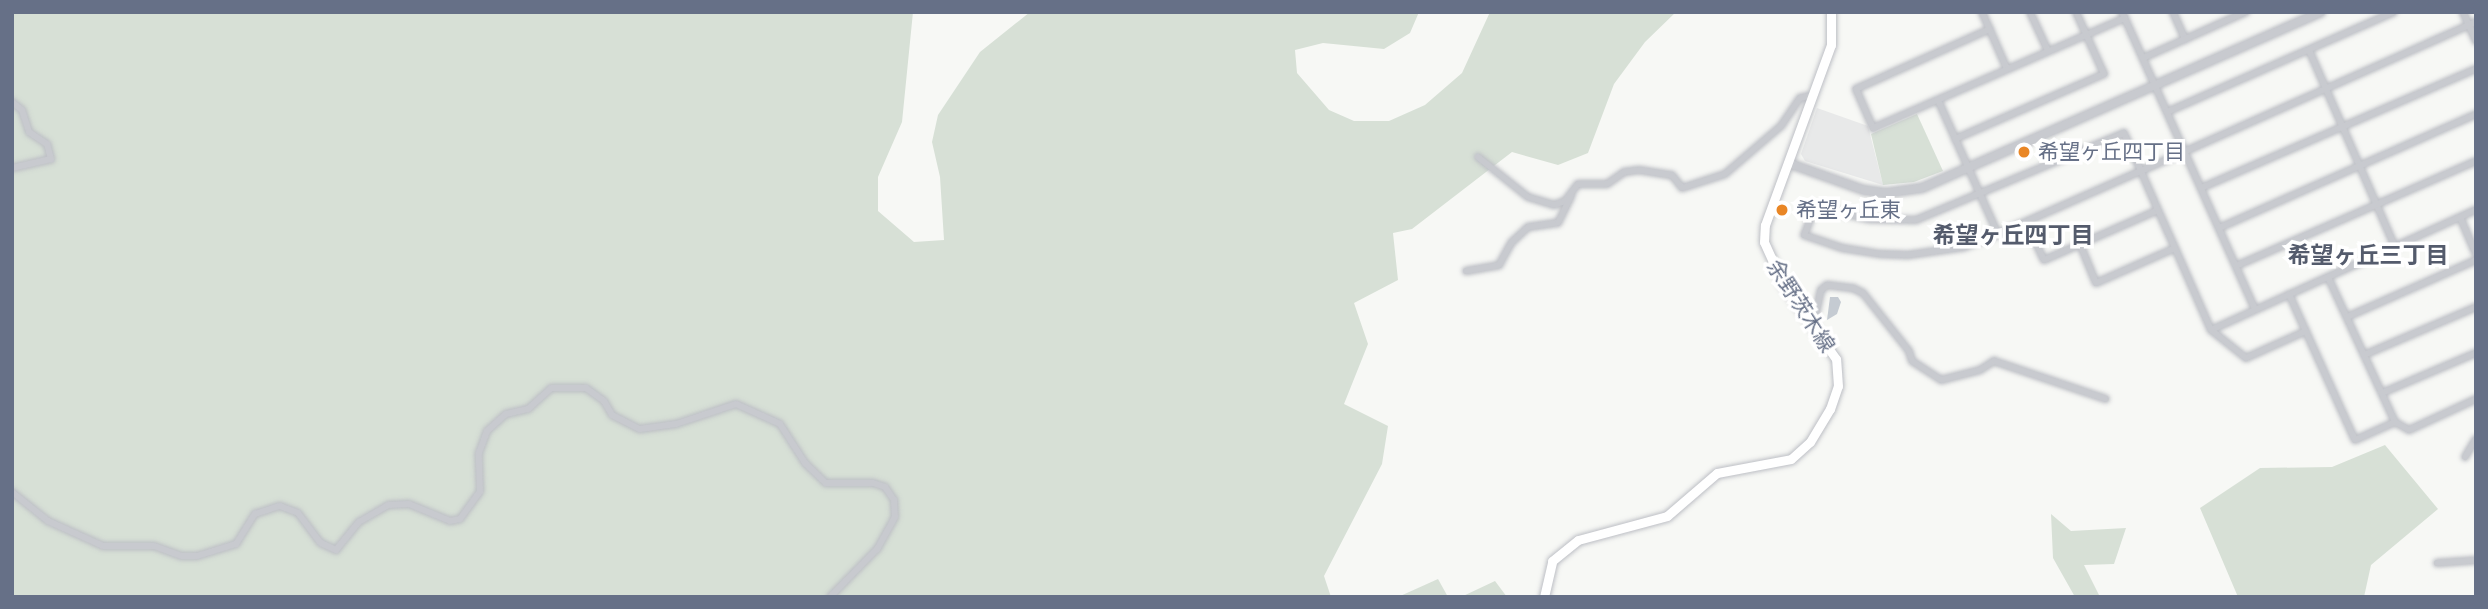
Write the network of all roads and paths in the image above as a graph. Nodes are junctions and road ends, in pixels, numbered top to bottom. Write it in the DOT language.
graph roads {
  1 [pos="1831,12"];
  2 [pos="1982,12"];
  3 [pos="2030,12"];
  4 [pos="2076,12"];
  5 [pos="2173,12"];
  6 [pos="2321,12"];
  7 [pos="2394,12"];
  8 [pos="2463,12"];
  9 [pos="2241,13"];
  10 [pos="2124,15"];
  11 [pos="2472,24"];
  12 [pos="1990,29"];
  13 [pos="2086,34"];
  14 [pos="2185,39"];
  15 [pos="2476,41"];
  16 [pos="2309,50"];
  17 [pos="2048,51"];
  18 [pos="2143,58"];
  19 [pos="2476,68"];
  20 [pos="2007,69"];
  21 [pos="2155,85"];
  22 [pos="2326,89"];
  23 [pos="1815,94"];
  24 [pos="1938,100"];
  25 [pos="12,102"];
  26 [pos="2167,112"];
  27 [pos="2476,114"];
  28 [pos="2343,127"];
  29 [pos="1955,139"];
  30 [pos="2185,151"];
  31 [pos="1478,157"];
  32 [pos="2476,161"];
  33 [pos="1788,163"];
  34 [pos="2360,166"];
  35 [pos="12,168"];
  36 [pos="1968,168"];
  37 [pos="2141,171"];
  38 [pos="2201,188"];
  39 [pos="1572,193"];
  40 [pos="1980,196"];
  41 [pos="2377,205"];
  42 [pos="2158,209"];
  43 [pos="2476,210"];
  44 [pos="2460,217"];
  45 [pos="2026,222"];
  46 [pos="2219,228"];
  47 [pos="1998,234"];
  48 [pos="2080,244"];
  49 [pos="2395,247"];
  50 [pos="2175,248"];
  51 [pos="2476,254"];
  52 [pos="2476,260"];
  53 [pos="2236,266"];
  54 [pos="1466,271"];
  55 [pos="2328,277"];
  56 [pos="2290,294"];
  57 [pos="2476,307"];
  58 [pos="2255,310"];
  59 [pos="2347,317"];
  60 [pos="1813,327"];
  61 [pos="2211,330"];
  62 [pos="2306,331"];
  63 [pos="2476,353"];
  64 [pos="2364,355"];
  65 [pos="2382,393"];
  66 [pos="2106,399"];
  67 [pos="2476,399"];
  68 [pos="2395,422"];
  69 [pos="2476,439"];
  70 [pos="2465,457"];
  71 [pos="12,492"];
  72 [pos="2476,560"];
  73 [pos="2437,563"];
  74 [pos="830,597"];
  75 [pos="1544,597"];
  1 -- 23 [label="main road, 余野茨木線"];
  2 -- 12 [label="street"];
  3 -- 17 [label="street"];
  4 -- 13 [label="street"];
  5 -- 14 [label="street"];
  6 -- 21 [label="street"];
  7 -- 16 [label="street"];
  8 -- 11 [label="street"];
  9 -- 14 [label="street"];
  10 -- 13 [label="street"];
  10 -- 18 [label="street"];
  11 -- 15 [label="street"];
  11 -- 22 [label="street"];
  12 -- 20 [label="street"];
  12 -- 24 [label="street"];
  13 -- 17 [label="street"];
  13 -- 29 [label="street"];
  14 -- 18 [label="street"];
  16 -- 22 [label="street"];
  16 -- 26 [label="street"];
  17 -- 20 [label="street"];
  18 -- 21 [label="street"];
  19 -- 28 [label="street"];
  20 -- 24 [label="street"];
  21 -- 26 [label="street"];
  21 -- 36 [label="street"];
  22 -- 28 [label="street"];
  22 -- 30 [label="street"];
  23 -- 33 [label="main road, 余野茨木線"];
  23 -- 39 [label="street"];
  24 -- 29 [label="street"];
  25 -- 35 [label="street"];
  26 -- 30 [label="street"];
  27 -- 34 [label="street"];
  28 -- 34 [label="street"];
  28 -- 38 [label="street"];
  29 -- 36 [label="street"];
  30 -- 37 [label="street"];
  30 -- 38 [label="street"];
  31 -- 39 [label="street"];
  32 -- 41 [label="street"];
  33 -- 36 [label="street"];
  33 -- 60 [label="main road, 余野茨木線"];
  34 -- 41 [label="street"];
  34 -- 46 [label="street"];
  36 -- 40 [label="street"];
  37 -- 40 [label="street"];
  37 -- 42 [label="street"];
  37 -- 45 [label="street"];
  38 -- 46 [label="street"];
  39 -- 54 [label="street"];
  40 -- 47 [label="street"];
  40 -- 47 [label="street"];
  41 -- 49 [label="street"];
  41 -- 53 [label="street"];
  42 -- 48 [label="street"];
  42 -- 50 [label="street"];
  43 -- 44 [label="street"];
  44 -- 49 [label="street"];
  44 -- 51 [label="street"];
  45 -- 47 [label="street"];
  45 -- 48 [label="street"];
  46 -- 53 [label="street"];
  48 -- 50 [label="street"];
  49 -- 55 [label="street"];
  50 -- 61 [label="street"];
  52 -- 59 [label="street"];
  53 -- 58 [label="street"];
  55 -- 56 [label="street"];
  55 -- 59 [label="street"];
  56 -- 58 [label="street"];
  56 -- 62 [label="street"];
  57 -- 64 [label="street"];
  58 -- 61 [label="street"];
  59 -- 64 [label="street"];
  60 -- 66 [label="street"];
  60 -- 75 [label="main road, 余野茨木線"];
  61 -- 62 [label="street"];
  62 -- 68 [label="street"];
  63 -- 65 [label="street"];
  64 -- 65 [label="street"];
  65 -- 68 [label="street"];
  67 -- 68 [label="street"];
  69 -- 70 [label="street"];
  71 -- 74 [label="street"];
  72 -- 73 [label="street"];
}
